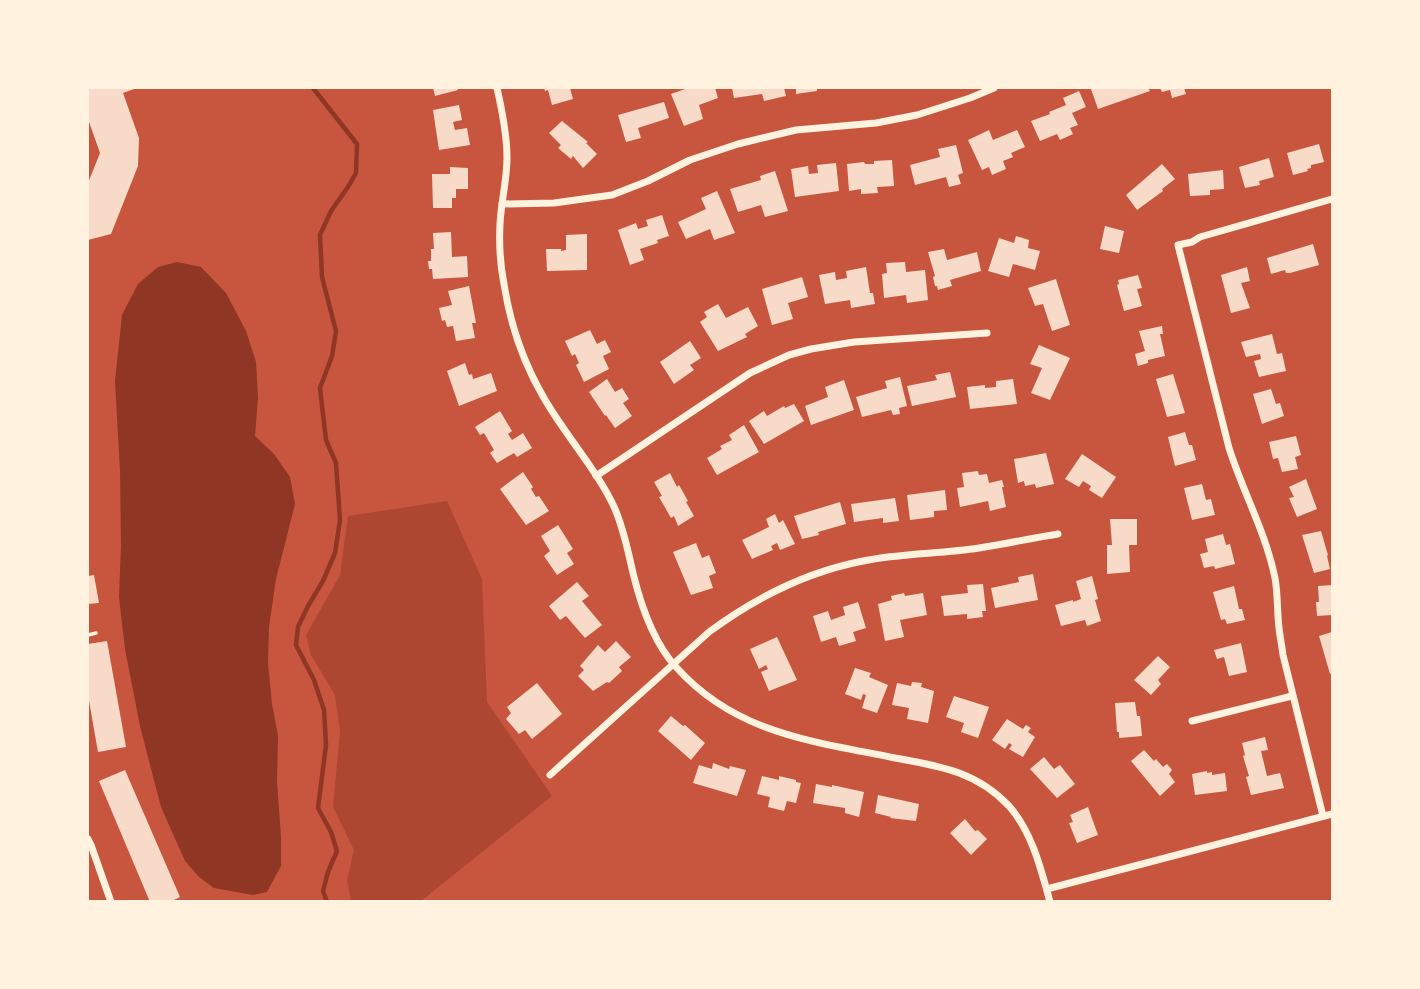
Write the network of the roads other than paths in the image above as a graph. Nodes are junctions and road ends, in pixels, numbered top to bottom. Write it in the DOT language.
graph roads {
  1 [pos="497,88"];
  2 [pos="993,88"];
  3 [pos="1332,199"];
  4 [pos="502,204"];
  5 [pos="987,333"];
  6 [pos="596,476"];
  7 [pos="1058,534"];
  8 [pos="96,634"];
  9 [pos="88,635"];
  10 [pos="673,664"];
  11 [pos="1292,696"];
  12 [pos="1192,721"];
  13 [pos="550,775"];
  14 [pos="1332,814"];
  15 [pos="1323,816"];
  16 [pos="88,839"];
  17 [pos="1047,889"];
  18 [pos="111,901"];
  19 [pos="1050,901"];
  1 -- 4 [label="street"];
  2 -- 4 [label="street"];
  3 -- 11 [label="street"];
  4 -- 6 [label="street"];
  5 -- 6 [label="street"];
  6 -- 10 [label="street"];
  7 -- 10 [label="street"];
  8 -- 9 [label="lane"];
  10 -- 13 [label="street"];
  10 -- 17 [label="street"];
  11 -- 12 [label="street"];
  11 -- 15 [label="street"];
  14 -- 15 [label="street"];
  15 -- 17 [label="street"];
  16 -- 18 [label="street"];
  17 -- 19 [label="street"];
}
